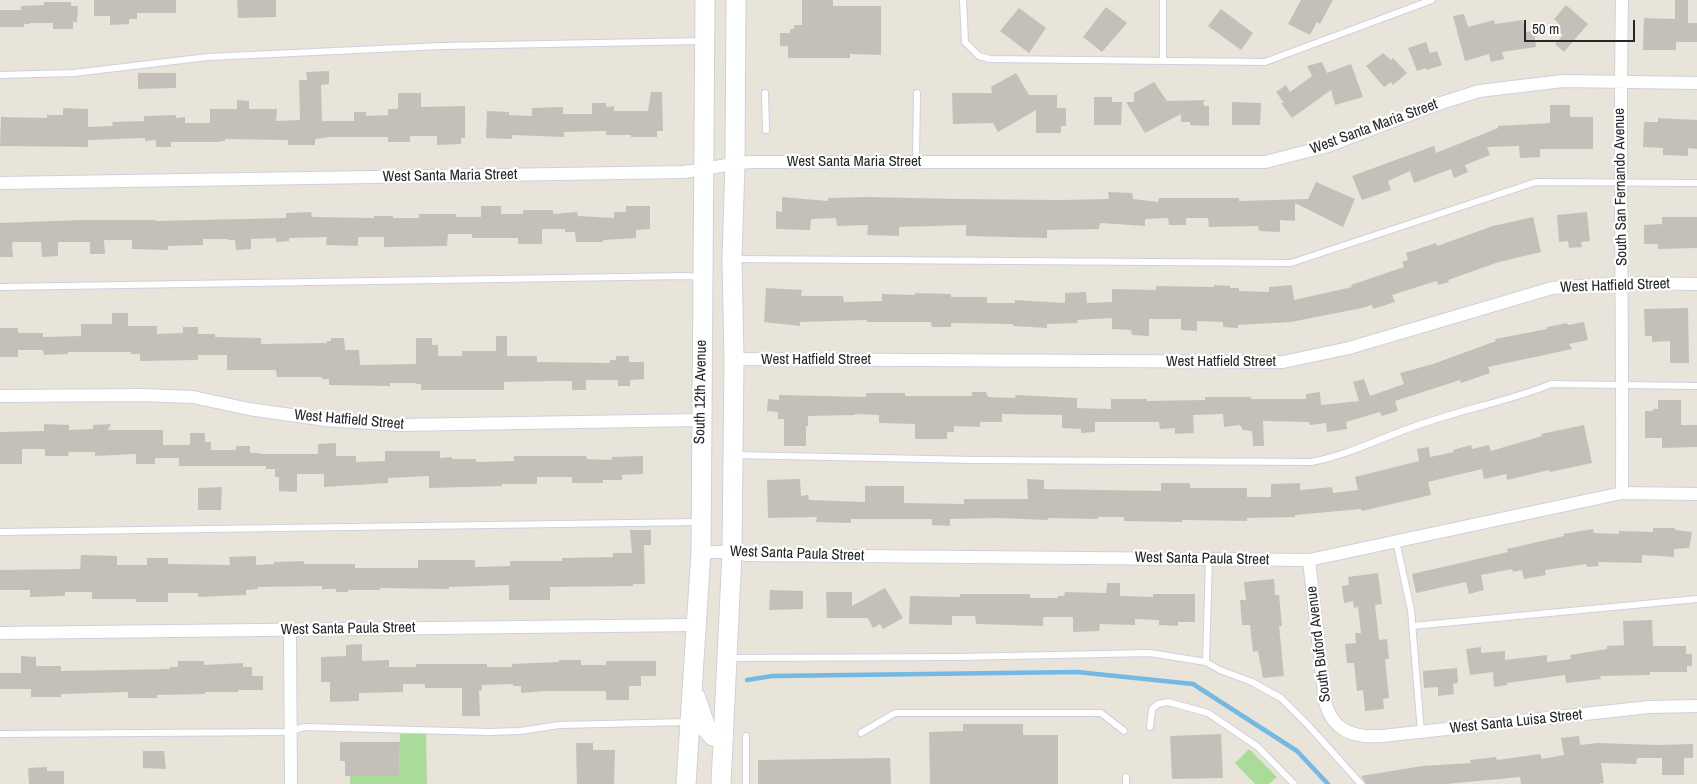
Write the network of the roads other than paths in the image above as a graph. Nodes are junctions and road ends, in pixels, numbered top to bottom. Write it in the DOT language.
graph roads {
  1 [pos="705,0"];
  2 [pos="736,0"];
  3 [pos="963,0"];
  4 [pos="1163,0"];
  5 [pos="1432,0"];
  6 [pos="1622,0"];
  7 [pos="704,40"];
  8 [pos="1163,61"];
  9 [pos="0,75"];
  10 [pos="1620,82"];
  11 [pos="1697,83"];
  12 [pos="765,93"];
  13 [pos="917,93"];
  14 [pos="766,130"];
  15 [pos="916,162"];
  16 [pos="735,163"];
  17 [pos="704,170"];
  18 [pos="1621,182"];
  19 [pos="1697,182"];
  20 [pos="0,183"];
  21 [pos="732,259"];
  22 [pos="702,277"];
  23 [pos="1622,283"];
  24 [pos="1697,284"];
  25 [pos="0,287"];
  26 [pos="734,359"];
  27 [pos="1622,384"];
  28 [pos="1697,386"];
  29 [pos="0,396"];
  30 [pos="700,420"];
  31 [pos="733,455"];
  32 [pos="1622,493"];
  33 [pos="1697,494"];
  34 [pos="701,522"];
  35 [pos="0,532"];
  36 [pos="1396,541"];
  37 [pos="701,552"];
  38 [pos="732,552"];
  39 [pos="1209,559"];
  40 [pos="1309,560"];
  41 [pos="1697,599"];
  42 [pos="696,625"];
  43 [pos="1412,626"];
  44 [pos="290,630"];
  45 [pos="0,633"];
  46 [pos="728,658"];
  47 [pos="1206,662"];
  48 [pos="693,690"];
  49 [pos="1697,706"];
  50 [pos="690,722"];
  51 [pos="1337,726"];
  52 [pos="1150,727"];
  53 [pos="291,731"];
  54 [pos="1124,731"];
  55 [pos="1421,732"];
  56 [pos="861,733"];
  57 [pos="0,734"];
  58 [pos="727,736"];
  59 [pos="746,736"];
  60 [pos="291,784"];
  61 [pos="686,784"];
  62 [pos="721,784"];
  63 [pos="746,784"];
  64 [pos="1294,784"];
  65 [pos="1361,784"];
  1 -- 7 [label="main road, South 12th Avenue"];
  2 -- 16 [label="main road"];
  3 -- 8 [label="lane"];
  4 -- 8 [label="lane"];
  5 -- 8 [label="lane"];
  6 -- 10 [label="street, South San Fernando Avenue"];
  7 -- 9 [label="lane"];
  7 -- 17 [label="main road, South 12th Avenue"];
  10 -- 11 [label="street, West Santa Maria Street"];
  10 -- 15 [label="street, West Santa Maria Street"];
  10 -- 18 [label="street, South San Fernando Avenue"];
  12 -- 14 [label="lane"];
  13 -- 15 [label="lane"];
  15 -- 16 [label="street, West Santa Maria Street"];
  16 -- 17 [label="street, West Santa Maria Street"];
  16 -- 21 [label="main road"];
  17 -- 20 [label="street, West Santa Maria Street"];
  17 -- 22 [label="main road, South 12th Avenue"];
  18 -- 19 [label="lane"];
  18 -- 21 [label="lane"];
  18 -- 23 [label="street, South San Fernando Avenue"];
  21 -- 26 [label="main road"];
  22 -- 25 [label="lane"];
  22 -- 30 [label="main road, South 12th Avenue"];
  23 -- 24 [label="street, West Hatfield Street"];
  23 -- 26 [label="street, West Hatfield Street"];
  23 -- 27 [label="street, South San Fernando Avenue"];
  26 -- 31 [label="main road"];
  27 -- 28 [label="lane"];
  27 -- 31 [label="lane"];
  27 -- 32 [label="street, South San Fernando Avenue"];
  29 -- 30 [label="street, West Hatfield Street"];
  30 -- 34 [label="main road, South 12th Avenue"];
  31 -- 38 [label="main road"];
  32 -- 33 [label="street, West Santa Paula Street"];
  32 -- 36 [label="street, West Santa Paula Street"];
  34 -- 35 [label="lane"];
  34 -- 37 [label="main road, South 12th Avenue"];
  36 -- 40 [label="street, West Santa Paula Street"];
  36 -- 43 [label="lane"];
  37 -- 38 [label="street, West Santa Paula Street"];
  37 -- 42 [label="main road, South 12th Avenue"];
  38 -- 39 [label="street, West Santa Paula Street"];
  38 -- 46 [label="main road"];
  39 -- 40 [label="street, West Santa Paula Street"];
  39 -- 47 [label="lane"];
  40 -- 51 [label="street, South Buford Avenue"];
  41 -- 43 [label="lane"];
  42 -- 44 [label="street, West Santa Paula Street"];
  42 -- 48 [label="main road, South 12th Avenue"];
  43 -- 55 [label="lane"];
  44 -- 45 [label="street, West Santa Paula Street"];
  44 -- 53 [label="street"];
  46 -- 47 [label="lane"];
  46 -- 58 [label="main road"];
  47 -- 65 [label="lane"];
  48 -- 50 [label="main road, South 12th Avenue"];
  48 -- 58 [label="main road"];
  49 -- 55 [label="street, West Santa Luisa Street"];
  50 -- 53 [label="lane"];
  50 -- 61 [label="main road, South 12th Avenue"];
  51 -- 55 [label="street, West Santa Luisa Street"];
  52 -- 64 [label="lane"];
  53 -- 57 [label="lane"];
  53 -- 60 [label="street"];
  54 -- 56 [label="lane"];
  58 -- 62 [label="main road"];
  59 -- 63 [label="lane"];
}
